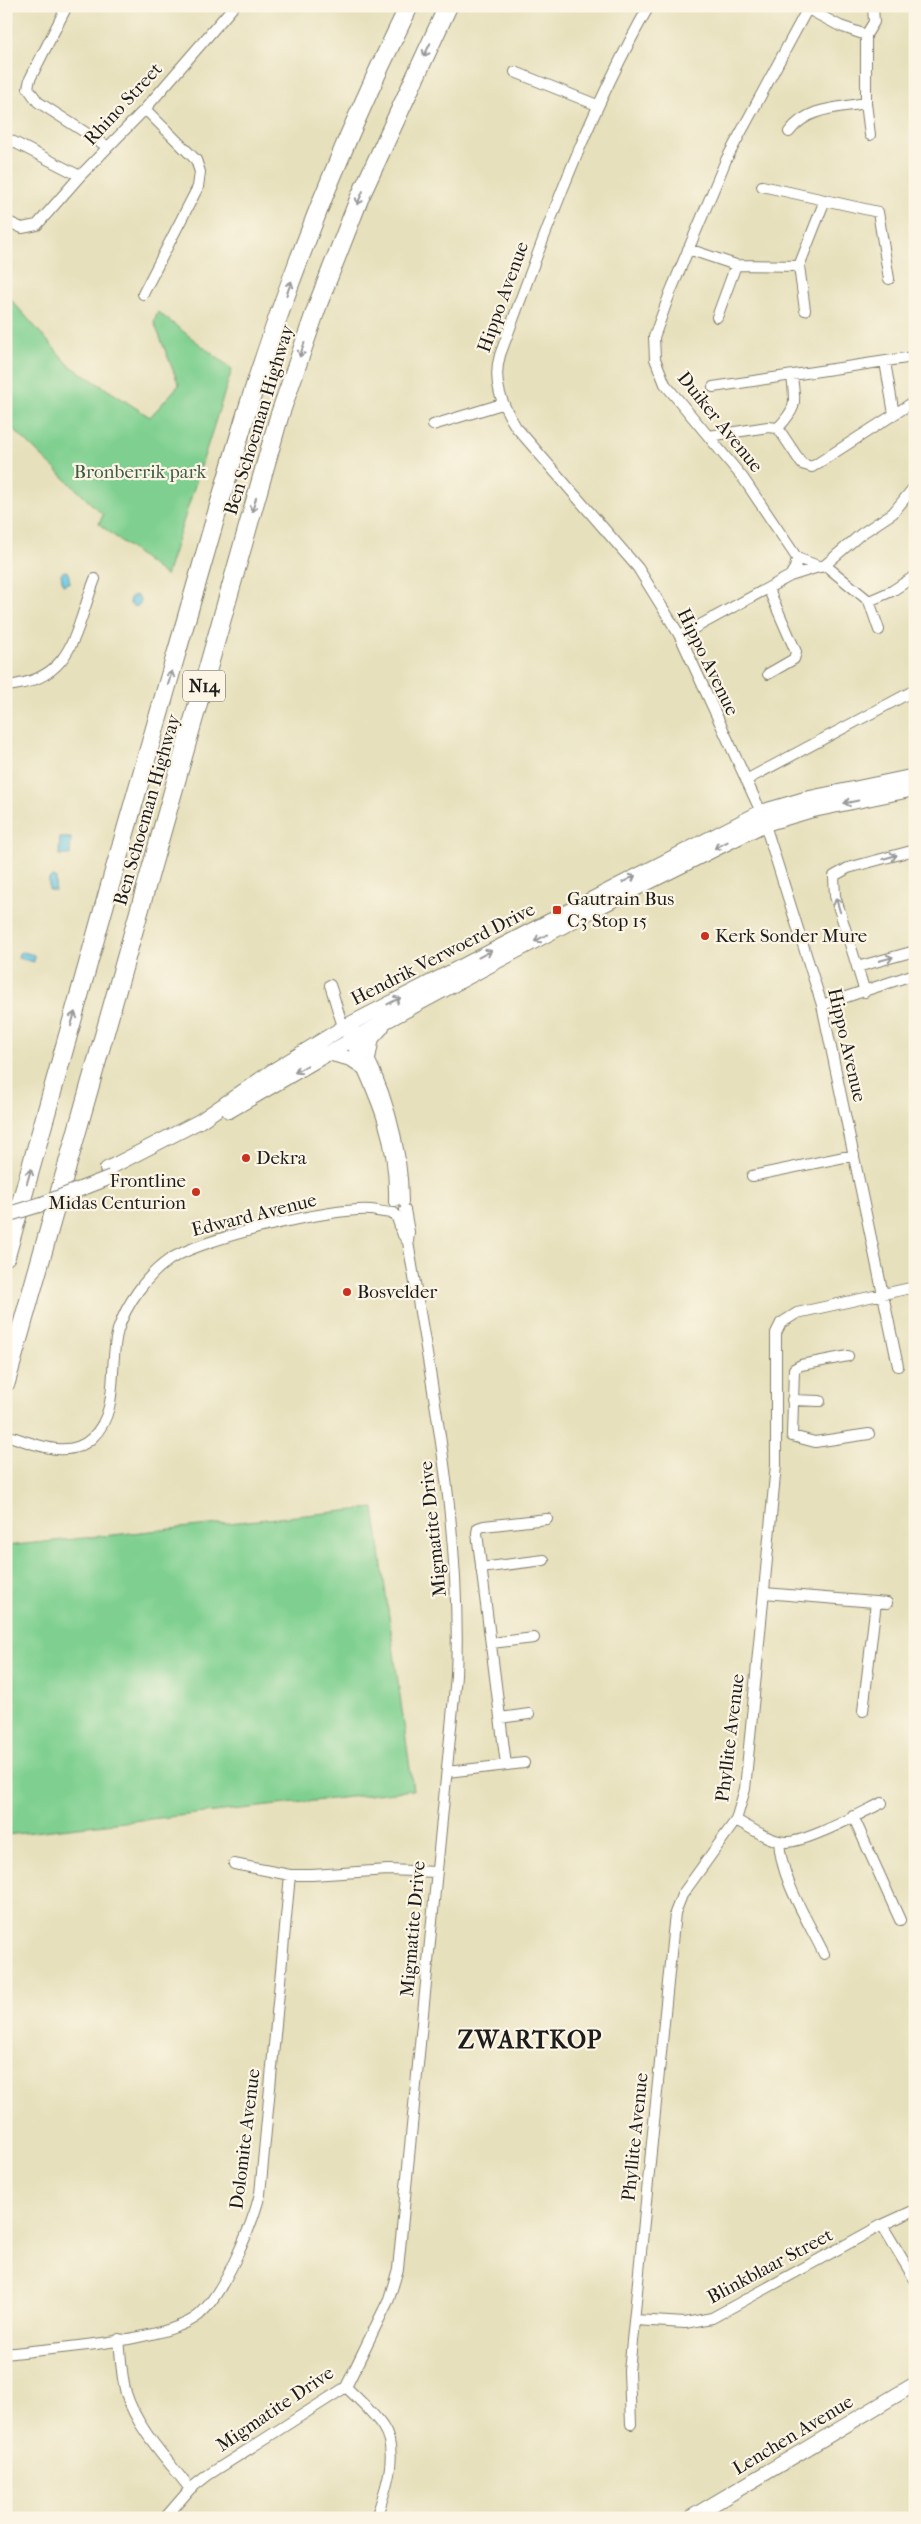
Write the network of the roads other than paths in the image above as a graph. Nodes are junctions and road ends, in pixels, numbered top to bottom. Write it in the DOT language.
graph roads {
  1 [pos="67,6"];
  2 [pos="234,6"];
  3 [pos="409,6"];
  4 [pos="448,6"];
  5 [pos="649,6"];
  6 [pos="873,6"];
  7 [pos="809,8"];
  8 [pos="866,36"];
  9 [pos="515,72"];
  10 [pos="866,103"];
  11 [pos="597,105"];
  12 [pos="145,109"];
  13 [pos="789,132"];
  14 [pos="870,134"];
  15 [pos="6,138"];
  16 [pos="108,147"];
  17 [pos="80,176"];
  18 [pos="762,186"];
  19 [pos="825,200"];
  20 [pos="6,221"];
  21 [pos="688,249"];
  22 [pos="736,265"];
  23 [pos="799,266"];
  24 [pos="890,280"];
  25 [pos="143,294"];
  26 [pos="804,310"];
  27 [pos="717,317"];
  28 [pos="913,357"];
  29 [pos="885,362"];
  30 [pos="792,376"];
  31 [pos="713,387"];
  32 [pos="915,401"];
  33 [pos="502,404"];
  34 [pos="894,414"];
  35 [pos="433,425"];
  36 [pos="778,428"];
  37 [pos="709,436"];
  38 [pos="915,486"];
  39 [pos="796,558"];
  40 [pos="823,566"];
  41 [pos="790,576"];
  42 [pos="915,576"];
  43 [pos="95,579"];
  44 [pos="768,588"];
  45 [pos="869,601"];
  46 [pos="878,630"];
  47 [pos="680,636"];
  48 [pos="768,674"];
  49 [pos="6,686"];
  50 [pos="915,690"];
  51 [pos="915,776"];
  52 [pos="746,780"];
  53 [pos="915,789"];
  54 [pos="763,818"];
  55 [pos="915,850"];
  56 [pos="915,951"];
  57 [pos="857,967"];
  58 [pos="915,974"];
  59 [pos="330,985"];
  60 [pos="865,992"];
  61 [pos="822,1005"];
  62 [pos="389,1019"];
  63 [pos="348,1025"];
  64 [pos="354,1038"];
  65 [pos="328,1053"];
  66 [pos="365,1063"];
  67 [pos="854,1155"];
  68 [pos="109,1173"];
  69 [pos="752,1176"];
  70 [pos="6,1207"];
  71 [pos="398,1208"];
  72 [pos="6,1215"];
  73 [pos="6,1256"];
  74 [pos="915,1287"];
  75 [pos="882,1293"];
  76 [pos="848,1356"];
  77 [pos="898,1366"];
  78 [pos="6,1382"];
  79 [pos="792,1400"];
  80 [pos="820,1402"];
  81 [pos="777,1430"];
  82 [pos="792,1430"];
  83 [pos="869,1434"];
  84 [pos="6,1435"];
  85 [pos="546,1519"];
  86 [pos="544,1560"];
  87 [pos="482,1568"];
  88 [pos="764,1592"];
  89 [pos="876,1602"];
  90 [pos="887,1603"];
  91 [pos="534,1638"];
  92 [pos="491,1642"];
  93 [pos="863,1710"];
  94 [pos="529,1714"];
  95 [pos="500,1718"];
  96 [pos="524,1763"];
  97 [pos="506,1765"];
  98 [pos="447,1772"];
  99 [pos="882,1803"];
  100 [pos="853,1816"];
  101 [pos="736,1820"];
  102 [pos="779,1841"];
  103 [pos="234,1864"];
  104 [pos="436,1872"];
  105 [pos="290,1875"];
  106 [pos="900,1920"];
  107 [pos="824,1954"];
  108 [pos="915,2210"];
  109 [pos="882,2226"];
  110 [pos="915,2280"];
  111 [pos="635,2320"];
  112 [pos="119,2340"];
  113 [pos="6,2354"];
  114 [pos="915,2384"];
  115 [pos="346,2387"];
  116 [pos="631,2424"];
  117 [pos="190,2489"];
  118 [pos="165,2518"];
  119 [pos="376,2518"];
  120 [pos="690,2518"];
  1 -- 16 [label="street"];
  2 -- 12 [label="street, Rhino Street"];
  73 -- 3 [label="highway, Ben Schoeman Highway / N14, one-way"];
  4 -- 78 [label="highway, Ben Schoeman Highway / N14, one-way"];
  5 -- 11 [label="street, Hippo Avenue"];
  6 -- 8 [label="street"];
  7 -- 8 [label="street"];
  7 -- 21 [label="street, Duiker Avenue"];
  8 -- 10 [label="street"];
  9 -- 11 [label="street"];
  10 -- 13 [label="street"];
  10 -- 14 [label="street"];
  11 -- 33 [label="street, Hippo Avenue"];
  12 -- 16 [label="street, Rhino Street"];
  12 -- 25 [label="street"];
  15 -- 17 [label="street"];
  16 -- 17 [label="street, Rhino Street"];
  17 -- 20 [label="street, Rhino Street"];
  18 -- 19 [label="street"];
  19 -- 23 [label="street"];
  19 -- 24 [label="street"];
  21 -- 22 [label="street"];
  21 -- 37 [label="street, Duiker Avenue"];
  22 -- 23 [label="street"];
  22 -- 27 [label="street"];
  23 -- 26 [label="street"];
  28 -- 29 [label="street"];
  29 -- 30 [label="street"];
  29 -- 34 [label="street"];
  30 -- 31 [label="street"];
  30 -- 36 [label="street"];
  32 -- 34 [label="street"];
  33 -- 35 [label="street"];
  33 -- 47 [label="street, Hippo Avenue"];
  34 -- 36 [label="street"];
  36 -- 37 [label="street"];
  37 -- 39 [label="street, Duiker Avenue"];
  38 -- 40 [label="street"];
  39 -- 40 [label="street"];
  39 -- 41 [label="street"];
  40 -- 41 [label="street"];
  40 -- 45 [label="street"];
  41 -- 44 [label="street"];
  42 -- 45 [label="street"];
  43 -- 49 [label="street"];
  44 -- 47 [label="street"];
  44 -- 48 [label="street"];
  45 -- 46 [label="street"];
  47 -- 52 [label="street, Hippo Avenue"];
  50 -- 52 [label="street"];
  51 -- 54 [label="main road, Hendrik Verwoerd Drive"];
  52 -- 54 [label="street, Hippo Avenue"];
  53 -- 54 [label="main road, Hendrik Verwoerd Drive, one-way"];
  54 -- 61 [label="street, Hippo Avenue"];
  54 -- 62 [label="main road, Hendrik Verwoerd Drive, one-way"];
  63 -- 54 [label="main road, Hendrik Verwoerd Drive, one-way"];
  57 -- 55 [label="street, one-way"];
  57 -- 56 [label="street, one-way"];
  57 -- 60 [label="street"];
  58 -- 60 [label="street"];
  59 -- 63 [label="street, Migmatite Drive"];
  60 -- 61 [label="street"];
  61 -- 67 [label="street, Hippo Avenue"];
  62 -- 64 [label="main road, Hendrik Verwoerd Drive"];
  62 -- 66 [label="main road"];
  63 -- 64 [label="street, Migmatite Drive"];
  63 -- 68 [label="main road, Hendrik Verwoerd Drive"];
  64 -- 65 [label="main road, Hendrik Verwoerd Drive"];
  64 -- 66 [label="street, Migmatite Drive"];
  65 -- 66 [label="main road"];
  65 -- 68 [label="main road, Hendrik Verwoerd Drive, one-way"];
  66 -- 71 [label="street, Migmatite Drive"];
  67 -- 69 [label="street"];
  67 -- 75 [label="street, Hippo Avenue"];
  68 -- 70 [label="main road, Hendrik Verwoerd Drive"];
  68 -- 72 [label="main road, Hendrik Verwoerd Drive, bridge"];
  71 -- 84 [label="street, Edward Avenue"];
  71 -- 98 [label="street, Migmatite Drive"];
  74 -- 75 [label="street, Phyllite Avenue"];
  75 -- 77 [label="street, Hippo Avenue"];
  75 -- 81 [label="street, Phyllite Avenue"];
  76 -- 79 [label="street"];
  79 -- 80 [label="street"];
  79 -- 82 [label="street"];
  81 -- 82 [label="street"];
  81 -- 88 [label="street, Phyllite Avenue"];
  82 -- 83 [label="street"];
  85 -- 87 [label="street"];
  86 -- 87 [label="street"];
  87 -- 92 [label="street"];
  88 -- 89 [label="street"];
  88 -- 101 [label="street, Phyllite Avenue"];
  89 -- 90 [label="street"];
  89 -- 93 [label="street"];
  91 -- 92 [label="street"];
  92 -- 95 [label="street"];
  94 -- 95 [label="street"];
  95 -- 97 [label="street"];
  96 -- 97 [label="street"];
  97 -- 98 [label="street"];
  98 -- 104 [label="street, Migmatite Drive"];
  99 -- 100 [label="street"];
  100 -- 102 [label="street"];
  100 -- 106 [label="street"];
  101 -- 102 [label="street"];
  101 -- 111 [label="street, Phyllite Avenue"];
  102 -- 107 [label="street"];
  103 -- 105 [label="street"];
  104 -- 105 [label="street"];
  104 -- 115 [label="street, Migmatite Drive"];
  105 -- 112 [label="street, Dolomite Avenue"];
  108 -- 109 [label="street, Blinkblaar Street"];
  109 -- 110 [label="street"];
  109 -- 111 [label="street, Blinkblaar Street"];
  111 -- 116 [label="street, Phyllite Avenue"];
  112 -- 113 [label="street, Dolomite Avenue"];
  112 -- 117 [label="street"];
  114 -- 120 [label="main road, Lenchen Avenue"];
  115 -- 117 [label="street, Migmatite Drive"];
  115 -- 119 [label="street"];
  117 -- 118 [label="street, Migmatite Drive"];
}
